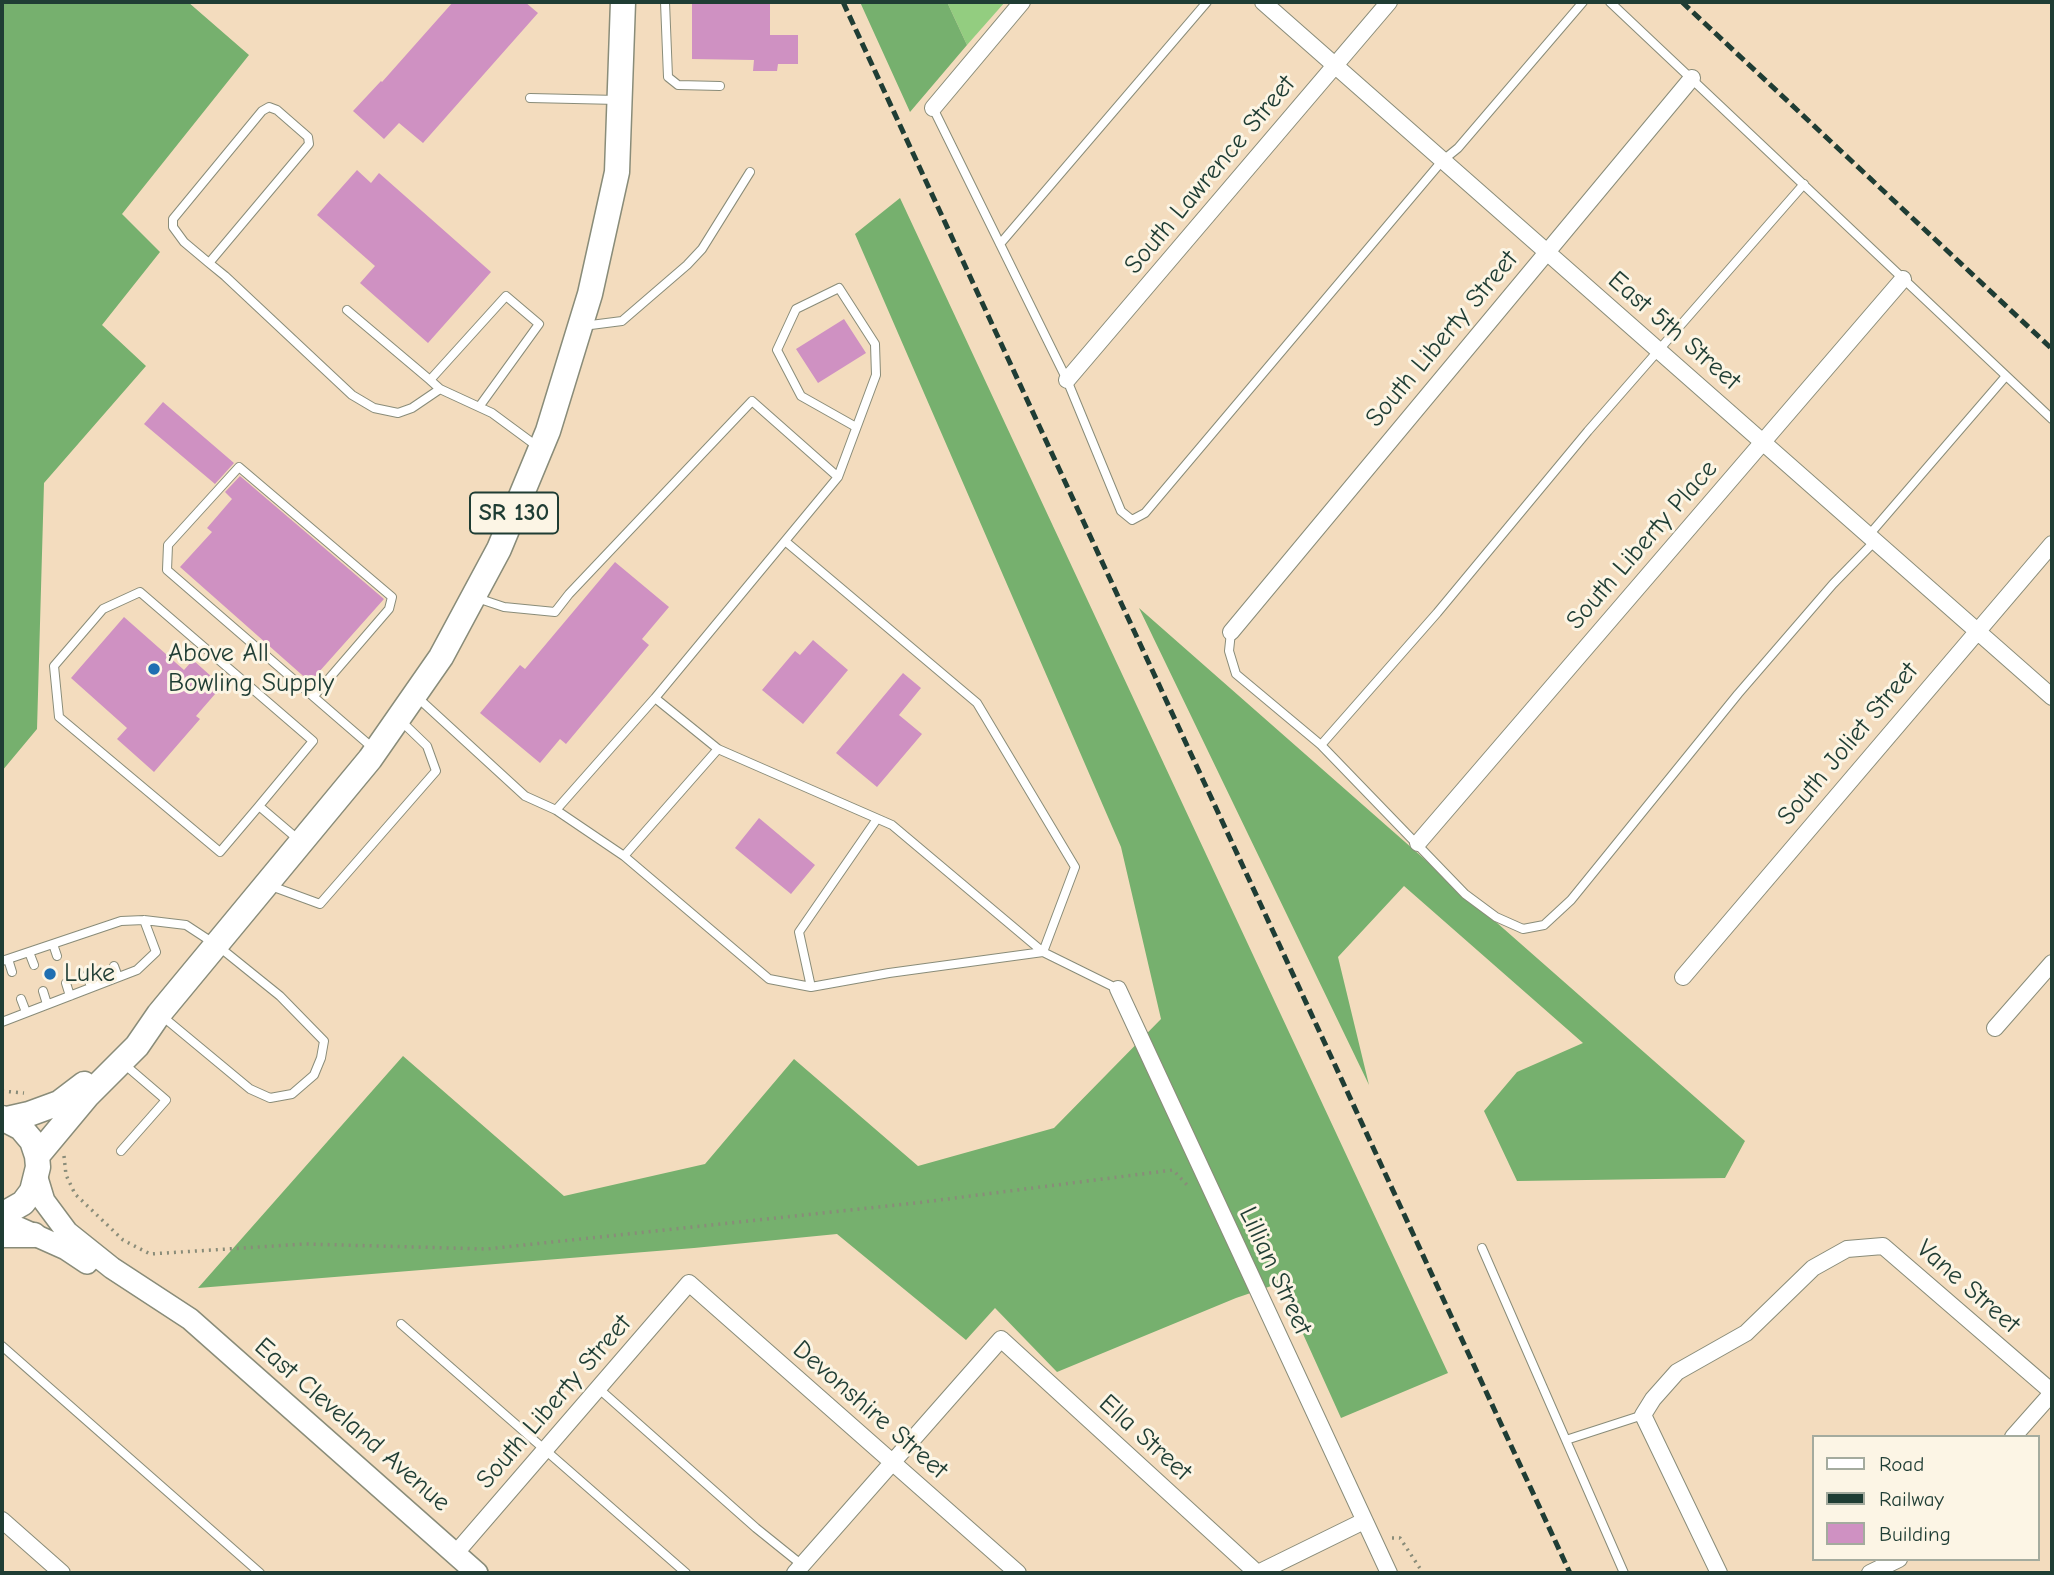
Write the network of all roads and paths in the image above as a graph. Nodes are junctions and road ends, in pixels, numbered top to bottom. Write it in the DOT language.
graph roads {
  1 [pos="623,2"];
  2 [pos="665,2"];
  3 [pos="1022,2"];
  4 [pos="1207,2"];
  5 [pos="1263,2"];
  6 [pos="1389,2"];
  7 [pos="1583,2"];
  8 [pos="1610,2"];
  9 [pos="1334,67"];
  10 [pos="1692,78"];
  11 [pos="720,86"];
  12 [pos="530,98"];
  13 [pos="621,100"];
  14 [pos="933,108"];
  15 [pos="1442,161"];
  16 [pos="750,173"];
  17 [pos="1804,184"];
  18 [pos="1000,244"];
  19 [pos="1546,251"];
  20 [pos="209,263"];
  21 [pos="1903,279"];
  22 [pos="347,310"];
  23 [pos="580,327"];
  24 [pos="1659,350"];
  25 [pos="2006,376"];
  26 [pos="430,380"];
  27 [pos="1068,380"];
  28 [pos="440,389"];
  29 [pos="480,407"];
  30 [pos="2052,419"];
  31 [pos="856,427"];
  32 [pos="1763,442"];
  33 [pos="541,449"];
  34 [pos="838,477"];
  35 [pos="1872,538"];
  36 [pos="785,541"];
  37 [pos="2052,544"];
  38 [pos="474,597"];
  39 [pos="1976,630"];
  40 [pos="1231,632"];
  41 [pos="415,695"];
  42 [pos="314,696"];
  43 [pos="2052,697"];
  44 [pos="655,698"];
  45 [pos="398,719"];
  46 [pos="1321,745"];
  47 [pos="718,749"];
  48 [pos="376,751"];
  49 [pos="259,806"];
  50 [pos="556,810"];
  51 [pos="877,819"];
  52 [pos="302,843"];
  53 [pos="1418,843"];
  54 [pos="624,856"];
  55 [pos="268,885"];
  56 [pos="144,920"];
  57 [pos="100,928"];
  58 [pos="75,936"];
  59 [pos="104,939"];
  60 [pos="53,944"];
  61 [pos="218,946"];
  62 [pos="79,948"];
  63 [pos="29,952"];
  64 [pos="1043,952"];
  65 [pos="57,956"];
  66 [pos="5,960"];
  67 [pos="2052,963"];
  68 [pos="34,965"];
  69 [pos="114,966"];
  70 [pos="12,972"];
  71 [pos="87,975"];
  72 [pos="118,977"];
  73 [pos="1683,977"];
  74 [pos="65,983"];
  75 [pos="92,987"];
  76 [pos="811,987"];
  77 [pos="1118,989"];
  78 [pos="43,991"];
  79 [pos="70,996"];
  80 [pos="21,999"];
  81 [pos="47,1004"];
  82 [pos="26,1013"];
  83 [pos="159,1014"];
  84 [pos="2,1022"];
  85 [pos="1995,1028"];
  86 [pos="122,1062"];
  87 [pos="2,1091"];
  88 [pos="33,1095"];
  89 [pos="5,1118"];
  90 [pos="121,1151"];
  91 [pos="64,1153"];
  92 [pos="37,1167"];
  93 [pos="1192,1190"];
  94 [pos="2,1217"];
  95 [pos="2,1235"];
  96 [pos="34,1236"];
  97 [pos="1482,1248"];
  98 [pos="689,1283"];
  99 [pos="190,1320"];
  100 [pos="401,1324"];
  101 [pos="2,1346"];
  102 [pos="598,1388"];
  103 [pos="2052,1393"];
  104 [pos="1643,1415"];
  105 [pos="2015,1435"];
  106 [pos="1566,1440"];
  107 [pos="545,1449"];
  108 [pos="892,1462"];
  109 [pos="2,1520"];
  110 [pos="1364,1521"];
  111 [pos="1385,1537"];
  112 [pos="455,1554"];
  113 [pos="1894,1561"];
  114 [pos="799,1569"];
  115 [pos="62,1573"];
  116 [pos="260,1573"];
  117 [pos="477,1573"];
  118 [pos="686,1573"];
  119 [pos="1018,1573"];
  120 [pos="1257,1573"];
  121 [pos="1388,1573"];
  122 [pos="1423,1573"];
  123 [pos="1624,1573"];
  124 [pos="1719,1573"];
  125 [pos="1870,1573"];
  1 -- 13 [label="main road, SR 130"];
  2 -- 11 [label="lane"];
  3 -- 14 [label="street"];
  4 -- 18 [label="lane"];
  5 -- 9 [label="street, East 5th Street"];
  6 -- 9 [label="street, South Lawrence Street"];
  7 -- 15 [label="lane"];
  8 -- 10 [label="lane"];
  9 -- 15 [label="street, East 5th Street"];
  9 -- 27 [label="street, South Lawrence Street"];
  10 -- 17 [label="lane"];
  10 -- 19 [label="street, South Liberty Street"];
  12 -- 13 [label="lane"];
  13 -- 23 [label="main road, SR 130"];
  14 -- 18 [label="lane"];
  15 -- 19 [label="street, East 5th Street"];
  15 -- 27 [label="lane"];
  16 -- 23 [label="lane"];
  17 -- 21 [label="lane"];
  17 -- 24 [label="lane"];
  18 -- 27 [label="lane"];
  19 -- 24 [label="street, East 5th Street"];
  19 -- 40 [label="street, South Liberty Street"];
  20 -- 20 [label="lane"];
  20 -- 28 [label="lane"];
  21 -- 25 [label="lane"];
  21 -- 32 [label="street, South Liberty Place"];
  22 -- 26 [label="lane"];
  23 -- 33 [label="main road, SR 130"];
  24 -- 32 [label="street, East 5th Street"];
  24 -- 46 [label="lane"];
  25 -- 30 [label="lane"];
  25 -- 35 [label="lane"];
  26 -- 28 [label="lane"];
  26 -- 29 [label="lane"];
  28 -- 29 [label="lane"];
  29 -- 33 [label="lane"];
  31 -- 31 [label="lane"];
  31 -- 34 [label="lane"];
  32 -- 35 [label="street, East 5th Street"];
  32 -- 53 [label="street, South Liberty Place"];
  33 -- 38 [label="main road, SR 130"];
  34 -- 36 [label="lane"];
  34 -- 38 [label="lane"];
  35 -- 39 [label="street, East 5th Street"];
  35 -- 53 [label="lane"];
  36 -- 44 [label="lane"];
  36 -- 64 [label="lane"];
  37 -- 39 [label="street, South Joliet Street"];
  38 -- 41 [label="main road, SR 130"];
  39 -- 43 [label="street, East 5th Street"];
  39 -- 73 [label="street, South Joliet Street"];
  40 -- 46 [label="lane"];
  41 -- 45 [label="main road, SR 130"];
  41 -- 50 [label="lane"];
  42 -- 42 [label="lane"];
  42 -- 48 [label="lane"];
  44 -- 47 [label="lane"];
  44 -- 50 [label="lane"];
  45 -- 48 [label="main road, SR 130"];
  45 -- 55 [label="lane"];
  46 -- 53 [label="lane"];
  47 -- 51 [label="lane"];
  47 -- 54 [label="lane"];
  48 -- 52 [label="main road, SR 130"];
  49 -- 49 [label="lane"];
  49 -- 52 [label="lane"];
  50 -- 54 [label="lane"];
  51 -- 64 [label="lane"];
  51 -- 76 [label="lane"];
  52 -- 55 [label="main road, SR 130"];
  54 -- 76 [label="lane"];
  55 -- 61 [label="main road, SR 130"];
  56 -- 57 [label="lane"];
  56 -- 61 [label="lane"];
  56 -- 72 [label="lane"];
  57 -- 58 [label="lane"];
  57 -- 59 [label="lane"];
  58 -- 60 [label="lane"];
  58 -- 62 [label="lane"];
  60 -- 63 [label="lane"];
  60 -- 65 [label="lane"];
  61 -- 83 [label="main road, SR 130"];
  61 -- 83 [label="lane"];
  63 -- 66 [label="lane"];
  63 -- 68 [label="lane"];
  64 -- 76 [label="lane"];
  64 -- 77 [label="lane"];
  66 -- 70 [label="lane"];
  67 -- 85 [label="street"];
  69 -- 72 [label="lane"];
  71 -- 75 [label="lane"];
  72 -- 75 [label="lane"];
  74 -- 79 [label="lane"];
  75 -- 79 [label="lane"];
  77 -- 110 [label="street, Lillian Street"];
  78 -- 81 [label="lane"];
  79 -- 81 [label="lane"];
  80 -- 82 [label="lane"];
  81 -- 82 [label="lane"];
  82 -- 84 [label="lane"];
  83 -- 86 [label="main road"];
  83 -- 89 [label="main road"];
  86 -- 90 [label="lane"];
  86 -- 92 [label="main road"];
  87 -- 88 [label="path"];
  89 -- 92 [label="main road"];
  91 -- 93 [label="path"];
  92 -- 94 [label="main road"];
  92 -- 99 [label="main road, East Cleveland Avenue"];
  94 -- 96 [label="main road, East Cleveland Avenue"];
  95 -- 96 [label="main road"];
  96 -- 99 [label="main road, East Cleveland Avenue"];
  97 -- 106 [label="lane"];
  98 -- 102 [label="street, South Liberty Street"];
  98 -- 108 [label="street, Devonshire Street"];
  99 -- 112 [label="main road, East Cleveland Avenue"];
  100 -- 107 [label="lane"];
  101 -- 116 [label="lane"];
  102 -- 107 [label="street, South Liberty Street"];
  102 -- 114 [label="lane"];
  103 -- 104 [label="street, Vane Street"];
  103 -- 105 [label="street"];
  104 -- 106 [label="lane"];
  104 -- 124 [label="street"];
  106 -- 123 [label="lane"];
  107 -- 112 [label="street, South Liberty Street"];
  107 -- 118 [label="lane"];
  108 -- 114 [label="street"];
  108 -- 119 [label="street, Devonshire Street"];
  108 -- 120 [label="street, Ella Street"];
  109 -- 115 [label="street"];
  110 -- 120 [label="street"];
  110 -- 121 [label="street, Lillian Street"];
  111 -- 122 [label="path"];
  112 -- 117 [label="main road, East Cleveland Avenue"];
  113 -- 125 [label="street"];
}
